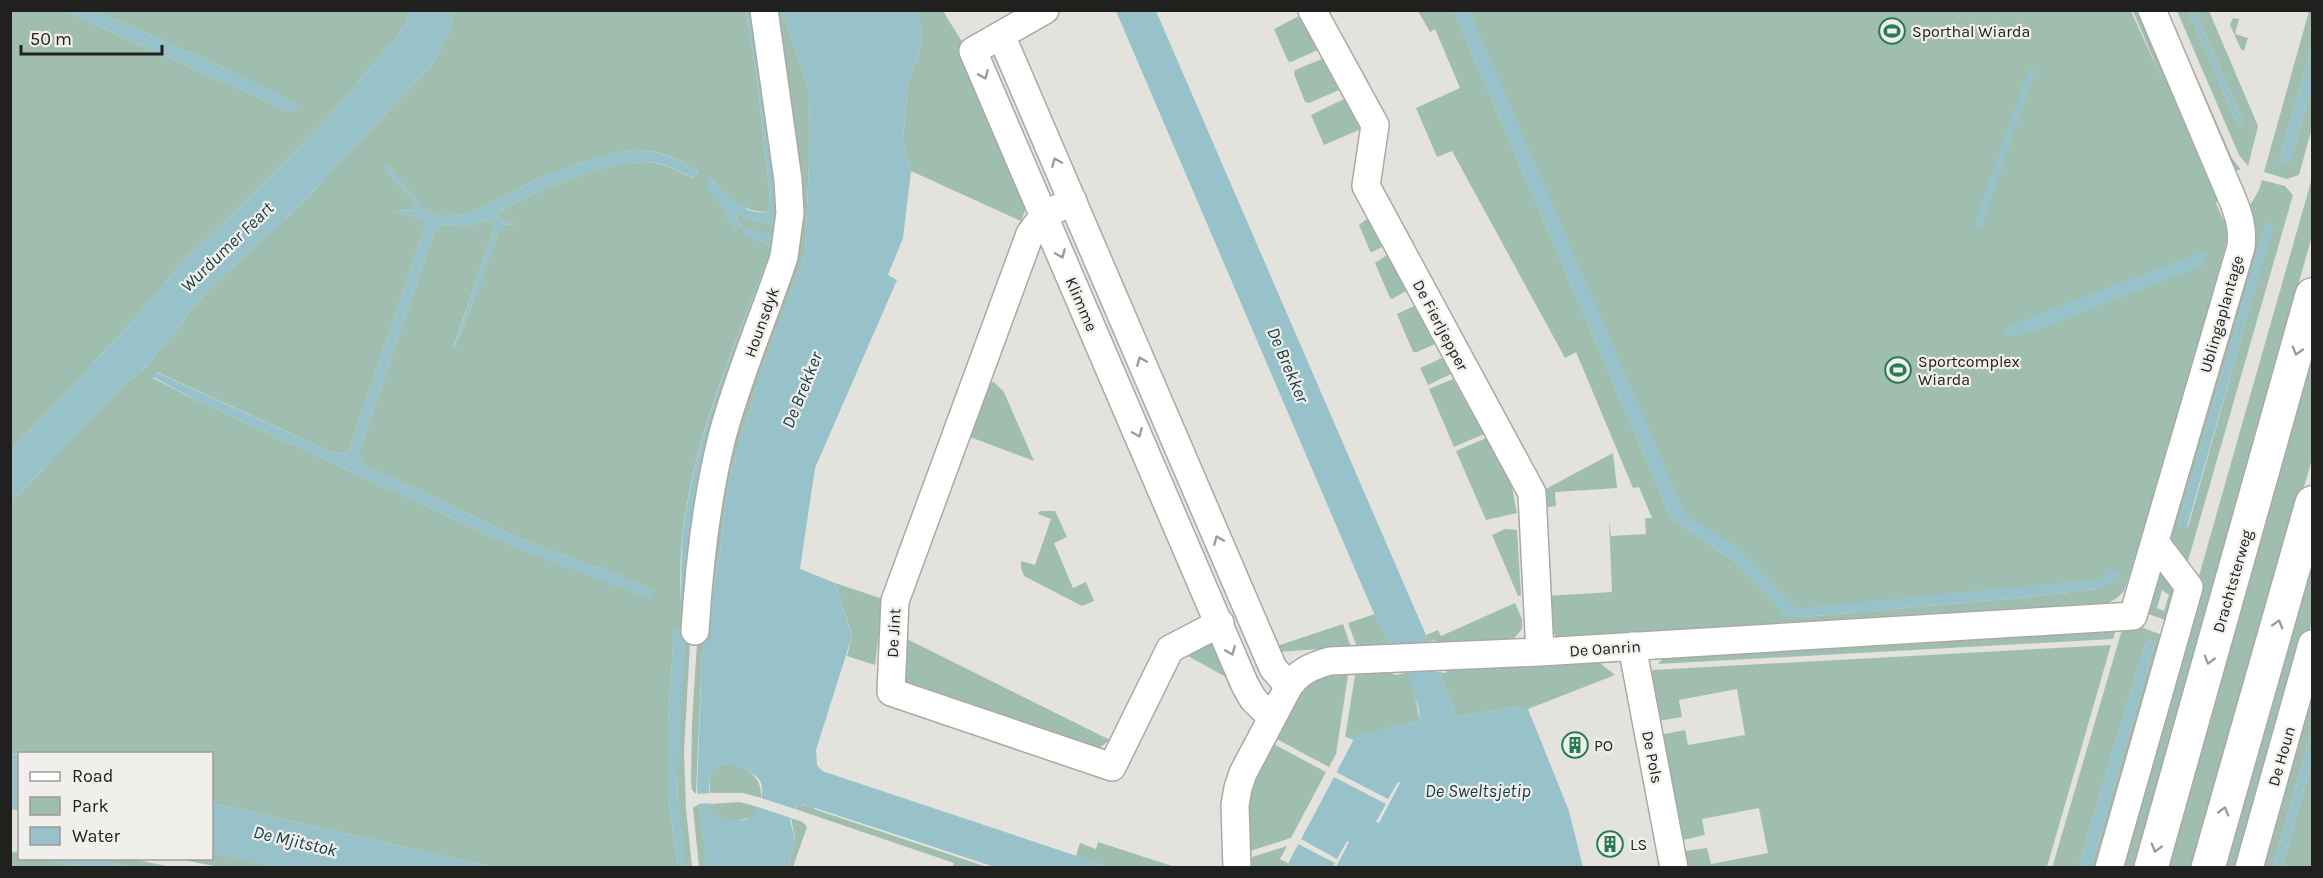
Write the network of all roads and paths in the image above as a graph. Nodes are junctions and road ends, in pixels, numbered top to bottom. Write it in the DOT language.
graph roads {
  1 [pos="764,10"];
  2 [pos="1045,10"];
  3 [pos="1312,10"];
  4 [pos="2152,10"];
  5 [pos="1001,35"];
  6 [pos="1073,201"];
  7 [pos="1044,214"];
  8 [pos="2313,295"];
  9 [pos="2313,503"];
  10 [pos="2155,542"];
  11 [pos="1233,575"];
  12 [pos="1204,587"];
  13 [pos="2123,616"];
  14 [pos="1220,623"];
  15 [pos="695,631"];
  16 [pos="2313,644"];
  17 [pos="1632,646"];
  18 [pos="1540,652"];
  19 [pos="1289,686"];
  20 [pos="1271,717"];
  21 [pos="1237,867"];
  22 [pos="1674,867"];
  23 [pos="2109,867"];
  24 [pos="2151,867"];
  25 [pos="2208,867"];
  26 [pos="2249,867"];
  1 -- 15 [label="street, Hounsdyk"];
  2 -- 5 [label="street, Klimme"];
  3 -- 18 [label="street, De Fierljepper"];
  4 -- 10 [label="street, Ublingaplantage"];
  6 -- 5 [label="street, Klimme, one-way"];
  5 -- 7 [label="street, Klimme, one-way"];
  6 -- 7 [label="street"];
  11 -- 6 [label="street, Klimme, one-way"];
  7 -- 12 [label="street, Klimme, one-way"];
  7 -- 14 [label="street, De Jint"];
  8 -- 24 [label="main road, Drachtsterweg, one-way"];
  25 -- 9 [label="main road, one-way"];
  10 -- 13 [label="street, Ublingaplantage"];
  10 -- 23 [label="street"];
  11 -- 12 [label="street"];
  11 -- 19 [label="street, Klimme"];
  12 -- 14 [label="street, Klimme"];
  13 -- 17 [label="street, De Oanrin"];
  14 -- 20 [label="street, Klimme, one-way"];
  16 -- 26 [label="street, De Houn"];
  17 -- 18 [label="street, De Oanrin"];
  17 -- 22 [label="street, De Pols"];
  18 -- 19 [label="street, De Oanrin"];
  19 -- 20 [label="street, De Oanrin"];
  20 -- 21 [label="street, De Oanrin"];
}
